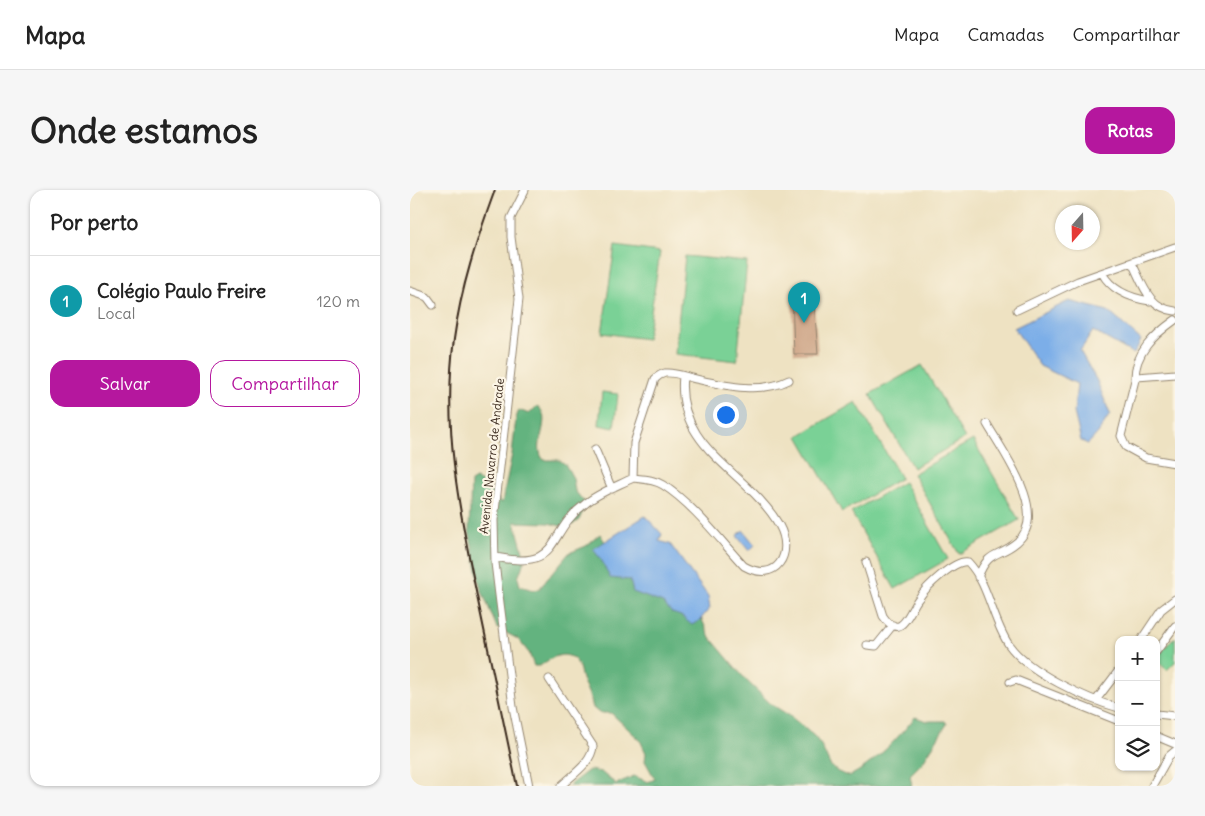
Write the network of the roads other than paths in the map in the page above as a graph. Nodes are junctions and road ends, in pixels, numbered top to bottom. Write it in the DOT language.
graph roads {
  1 [pos="525,190"];
  2 [pos="1175,247"];
  3 [pos="1132,263"];
  4 [pos="1102,273"];
  5 [pos="410,291"];
  6 [pos="1150,301"];
  7 [pos="433,306"];
  8 [pos="1018,310"];
  9 [pos="1175,311"];
  10 [pos="1175,320"];
  11 [pos="1175,374"];
  12 [pos="683,376"];
  13 [pos="789,380"];
  14 [pos="1135,380"];
  15 [pos="987,424"];
  16 [pos="595,449"];
  17 [pos="1175,463"];
  18 [pos="633,478"];
  19 [pos="612,489"];
  20 [pos="494,557"];
  21 [pos="866,562"];
  22 [pos="978,577"];
  23 [pos="1175,598"];
  24 [pos="893,625"];
  25 [pos="1175,626"];
  26 [pos="1144,636"];
  27 [pos="866,645"];
  28 [pos="1160,647"];
  29 [pos="1115,675"];
  30 [pos="549,679"];
  31 [pos="1010,682"];
  32 [pos="1097,699"];
  33 [pos="1115,704"];
  34 [pos="1160,714"];
  35 [pos="1175,716"];
  36 [pos="1115,719"];
  37 [pos="1160,738"];
  38 [pos="1175,744"];
  39 [pos="1175,751"];
  40 [pos="529,786"];
  41 [pos="561,786"];
  42 [pos="1152,786"];
  1 -- 20 [label="street, Avenida Navarro de Andrade"];
  2 -- 3 [label="street"];
  3 -- 4 [label="street"];
  3 -- 6 [label="street"];
  4 -- 6 [label="street"];
  4 -- 8 [label="street"];
  5 -- 7 [label="street"];
  6 -- 9 [label="street"];
  10 -- 14 [label="street"];
  11 -- 14 [label="street"];
  12 -- 13 [label="street"];
  12 -- 18 [label="street"];
  12 -- 18 [label="street"];
  14 -- 17 [label="street"];
  15 -- 22 [label="street"];
  16 -- 19 [label="street"];
  18 -- 19 [label="street"];
  19 -- 20 [label="street"];
  20 -- 40 [label="street, Avenida Navarro de Andrade"];
  21 -- 24 [label="street"];
  22 -- 24 [label="street"];
  22 -- 32 [label="street"];
  23 -- 26 [label="street"];
  24 -- 27 [label="street"];
  25 -- 28 [label="street"];
  29 -- 32 [label="street"];
  30 -- 41 [label="street"];
  31 -- 36 [label="street"];
  32 -- 33 [label="street"];
  34 -- 35 [label="street"];
  37 -- 38 [label="street"];
  39 -- 42 [label="street"];
}
